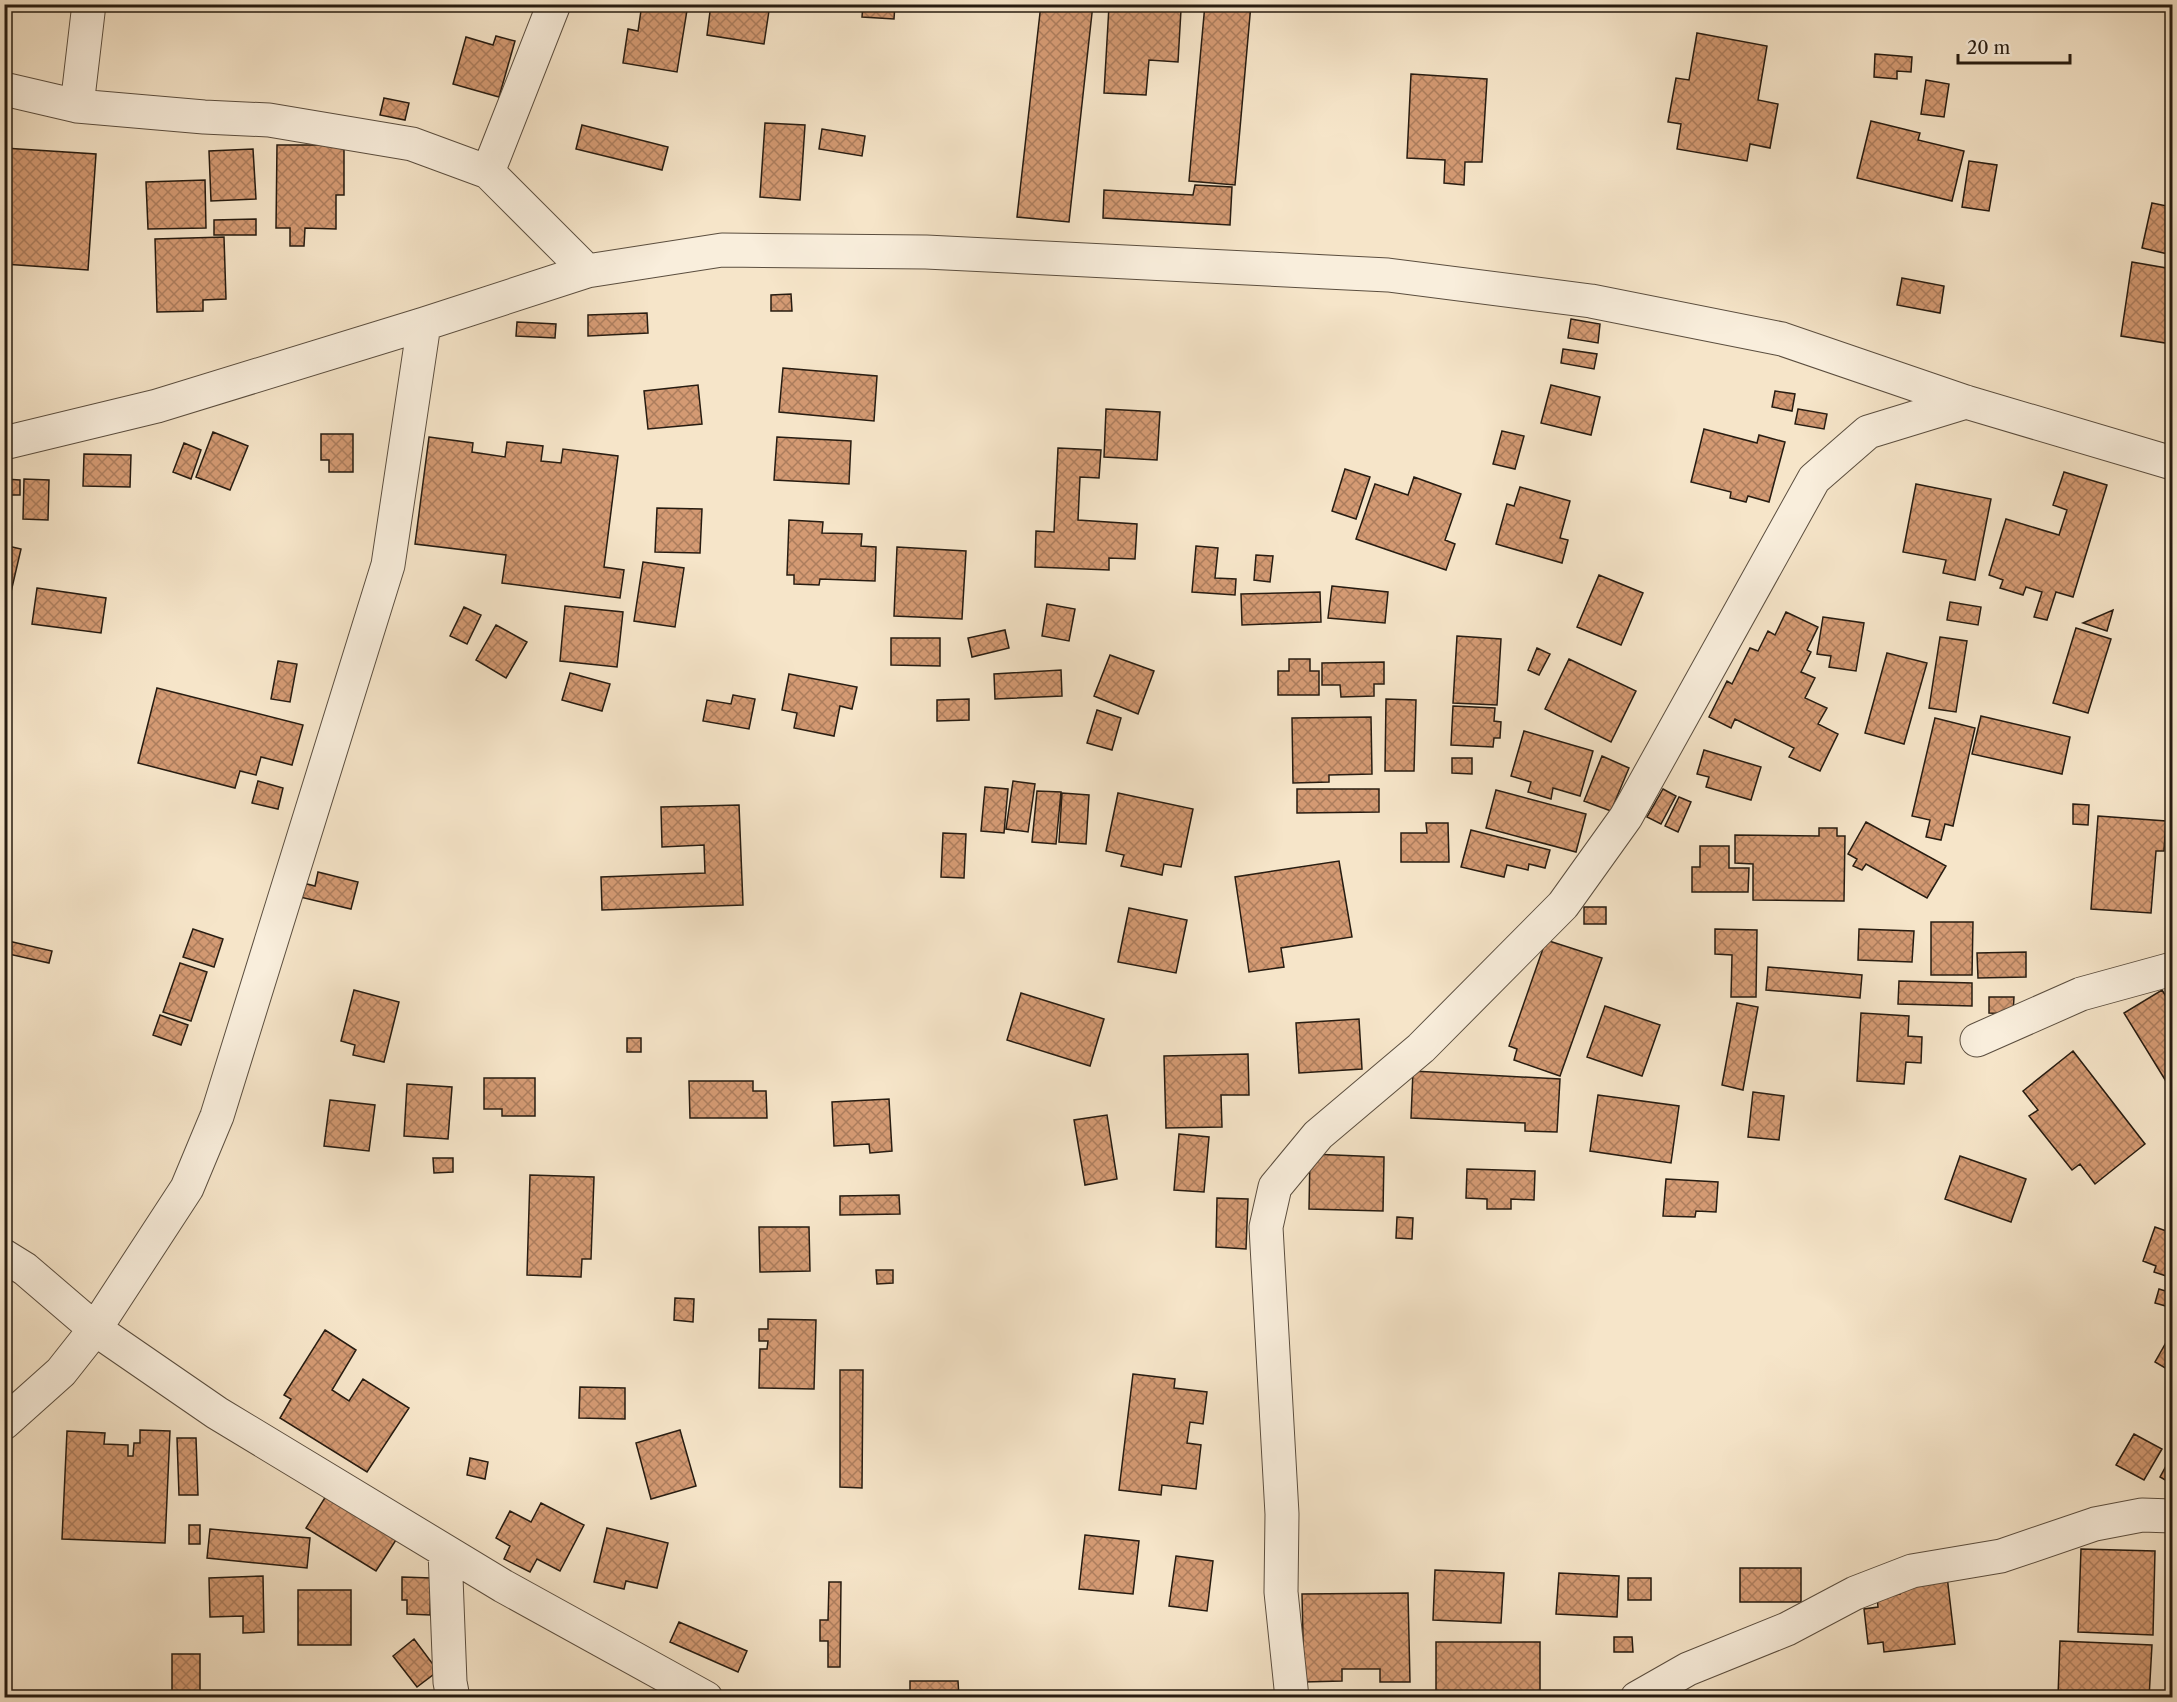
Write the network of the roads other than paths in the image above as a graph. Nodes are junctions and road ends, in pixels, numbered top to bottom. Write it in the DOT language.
graph roads {
  1 [pos="89,4"];
  2 [pos="554,4"];
  3 [pos="4,89"];
  4 [pos="77,106"];
  5 [pos="488,172"];
  6 [pos="587,271"];
  7 [pos="424,324"];
  8 [pos="1966,402"];
  9 [pos="4,443"];
  10 [pos="2172,463"];
  11 [pos="2172,969"];
  12 [pos="1977,1040"];
  13 [pos="4,1256"];
  14 [pos="95,1329"];
  15 [pos="4,1423"];
  16 [pos="2172,1516"];
  17 [pos="446,1551"];
  18 [pos="453,1698"];
  19 [pos="706,1698"];
  20 [pos="1292,1698"];
  21 [pos="1637,1698"];
  1 -- 4 [label="street"];
  2 -- 5 [label="street"];
  3 -- 4 [label="street"];
  4 -- 5 [label="street"];
  5 -- 6 [label="street"];
  6 -- 7 [label="street"];
  6 -- 8 [label="street"];
  7 -- 9 [label="street"];
  7 -- 14 [label="street"];
  8 -- 10 [label="street"];
  8 -- 20 [label="street"];
  11 -- 12 [label="street"];
  13 -- 14 [label="street"];
  14 -- 15 [label="street"];
  14 -- 17 [label="street"];
  16 -- 21 [label="street"];
  17 -- 18 [label="street"];
  17 -- 19 [label="street"];
}
